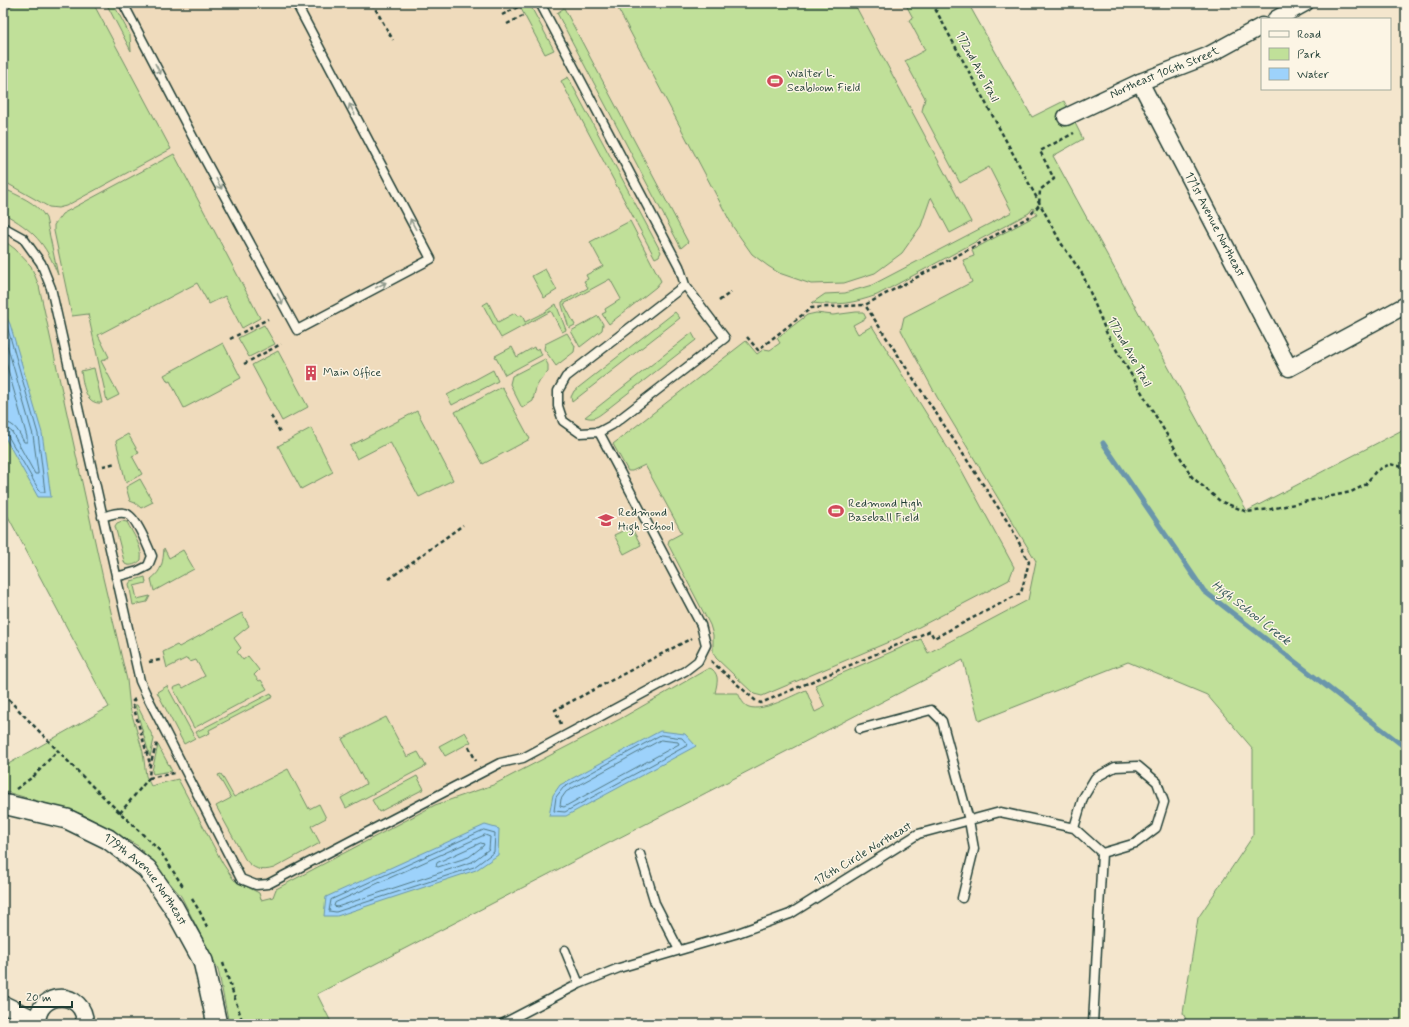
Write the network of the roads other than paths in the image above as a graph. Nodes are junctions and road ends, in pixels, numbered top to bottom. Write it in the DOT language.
graph roads {
  1 [pos="123,3"];
  2 [pos="296,3"];
  3 [pos="540,3"];
  4 [pos="1305,3"];
  5 [pos="1278,18"];
  6 [pos="1261,27"];
  7 [pos="1140,82"];
  8 [pos="1066,117"];
  9 [pos="3,227"];
  10 [pos="685,285"];
  11 [pos="1406,305"];
  12 [pos="599,432"];
  13 [pos="102,517"];
  14 [pos="116,576"];
  15 [pos="860,729"];
  16 [pos="5,805"];
  17 [pos="969,820"];
  18 [pos="1074,828"];
  19 [pos="1102,853"];
  20 [pos="640,854"];
  21 [pos="962,898"];
  22 [pos="565,950"];
  23 [pos="679,950"];
  24 [pos="579,984"];
  25 [pos="3,1004"];
  26 [pos="37,1021"];
  27 [pos="85,1024"];
  28 [pos="217,1024"];
  29 [pos="502,1024"];
  30 [pos="1093,1024"];
  1 -- 2 [label="lane, one-way"];
  3 -- 10 [label="lane"];
  4 -- 5 [label="street"];
  6 -- 7 [label="street, Northeast 106th Street"];
  7 -- 8 [label="street, Northeast 106th Street"];
  7 -- 11 [label="street, 171st Avenue Northeast"];
  9 -- 13 [label="lane"];
  10 -- 12 [label="lane"];
  10 -- 12 [label="lane"];
  12 -- 14 [label="lane"];
  13 -- 14 [label="lane"];
  13 -- 14 [label="lane"];
  15 -- 17 [label="lane"];
  16 -- 28 [label="street, 179th Avenue Northeast"];
  17 -- 18 [label="lane, 176th Circle Northeast"];
  17 -- 21 [label="lane"];
  17 -- 23 [label="lane, 176th Circle Northeast"];
  18 -- 19 [label="lane, 176th Circle Northeast"];
  18 -- 19 [label="lane"];
  19 -- 30 [label="lane"];
  20 -- 23 [label="lane"];
  22 -- 24 [label="lane"];
  23 -- 24 [label="lane, 176th Circle Northeast"];
  24 -- 29 [label="lane, 176th Circle Northeast"];
  25 -- 26 [label="street"];
  26 -- 27 [label="street"];
}
